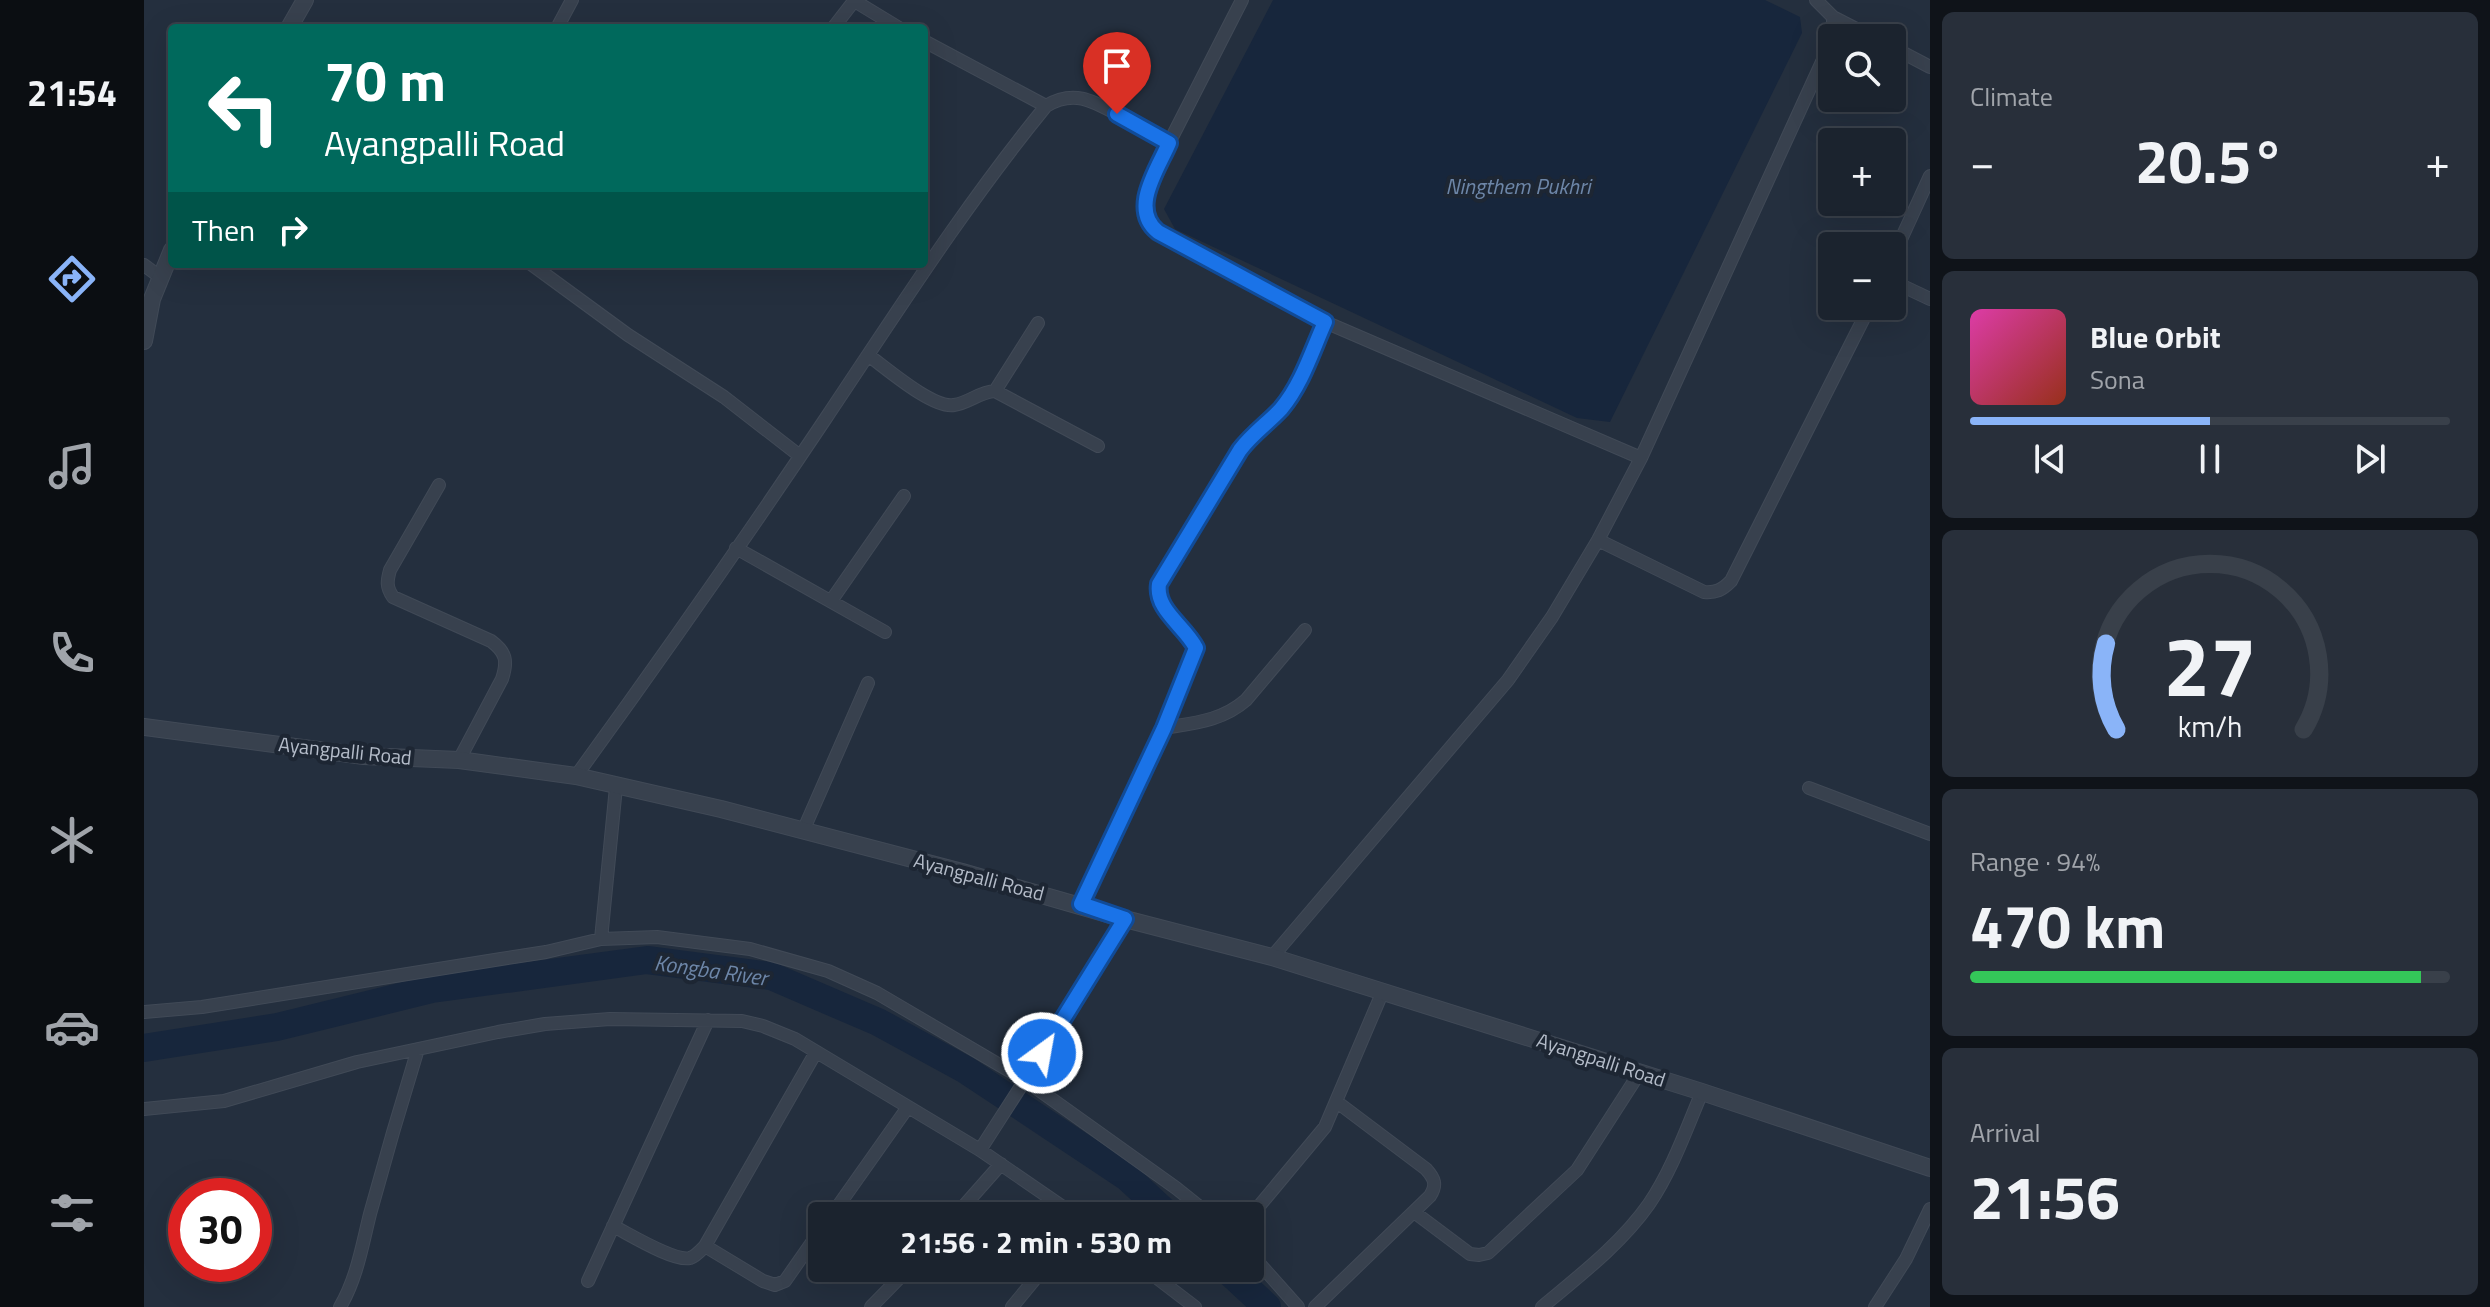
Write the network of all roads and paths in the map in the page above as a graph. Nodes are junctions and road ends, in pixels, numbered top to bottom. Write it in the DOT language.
graph roads {
  1 [pos="305,0"];
  2 [pos="572,0"];
  3 [pos="854,0"];
  4 [pos="1242,0"];
  5 [pos="1816,0"];
  6 [pos="1833,17"];
  7 [pos="291,24"];
  8 [pos="559,24"];
  9 [pos="836,24"];
  10 [pos="893,24"];
  11 [pos="1833,24"];
  12 [pos="1847,24"];
  13 [pos="928,43"];
  14 [pos="1906,54"];
  15 [pos="1930,67"];
  16 [pos="1818,74"];
  17 [pos="1046,106"];
  18 [pos="1169,143"];
  19 [pos="1930,176"];
  20 [pos="1904,232"];
  21 [pos="928,258"];
  22 [pos="168,259"];
  23 [pos="144,265"];
  24 [pos="536,268"];
  25 [pos="922,268"];
  26 [pos="160,277"];
  27 [pos="1906,288"];
  28 [pos="1930,299"];
  29 [pos="1863,320"];
  30 [pos="1325,322"];
  31 [pos="1038,323"];
  32 [pos="144,341"];
  33 [pos="868,355"];
  34 [pos="995,391"];
  35 [pos="1098,446"];
  36 [pos="800,456"];
  37 [pos="1641,458"];
  38 [pos="439,485"];
  39 [pos="904,496"];
  40 [pos="1598,540"];
  41 [pos="736,548"];
  42 [pos="831,601"];
  43 [pos="1305,630"];
  44 [pos="885,632"];
  45 [pos="868,683"];
  46 [pos="144,727"];
  47 [pos="1164,728"];
  48 [pos="459,760"];
  49 [pos="576,776"];
  50 [pos="616,787"];
  51 [pos="1809,788"];
  52 [pos="803,831"];
  53 [pos="1930,834"];
  54 [pos="1081,904"];
  55 [pos="1125,919"];
  56 [pos="601,939"];
  57 [pos="1272,957"];
  58 [pos="1383,991"];
  59 [pos="144,1012"];
  60 [pos="708,1020"];
  61 [pos="418,1049"];
  62 [pos="816,1052"];
  63 [pos="1640,1072"];
  64 [pos="1025,1080"];
  65 [pos="1702,1092"];
  66 [pos="1337,1102"];
  67 [pos="908,1107"];
  68 [pos="144,1109"];
  69 [pos="980,1150"];
  70 [pos="1001,1164"];
  71 [pos="1930,1168"];
  72 [pos="841,1202"];
  73 [pos="967,1202"];
  74 [pos="1056,1202"];
  75 [pos="1194,1202"];
  76 [pos="1263,1202"];
  77 [pos="1930,1209"];
  78 [pos="1414,1212"];
  79 [pos="613,1226"];
  80 [pos="705,1246"];
  81 [pos="808,1248"];
  82 [pos="1264,1269"];
  83 [pos="588,1281"];
  84 [pos="895,1282"];
  85 [pos="1033,1282"];
  86 [pos="1162,1282"];
  87 [pos="340,1307"];
  88 [pos="871,1307"];
  89 [pos="1012,1307"];
  90 [pos="1195,1307"];
  91 [pos="1298,1307"];
  92 [pos="1315,1307"];
  93 [pos="1542,1307"];
  94 [pos="1875,1307"];
  1 -- 7 [label="street"];
  2 -- 8 [label="street"];
  3 -- 9 [label="street"];
  3 -- 10 [label="street"];
  4 -- 18 [label="street"];
  5 -- 6 [label="street"];
  6 -- 11 [label="street"];
  6 -- 12 [label="street"];
  13 -- 17 [label="street"];
  14 -- 15 [label="street"];
  16 -- 37 [label="street"];
  17 -- 18 [label="street"];
  17 -- 21 [label="street"];
  18 -- 30 [label="street"];
  19 -- 20 [label="street"];
  22 -- 26 [label="street"];
  23 -- 26 [label="street"];
  24 -- 36 [label="street"];
  25 -- 33 [label="street"];
  26 -- 32 [label="street"];
  27 -- 28 [label="street"];
  29 -- 40 [label="street"];
  30 -- 37 [label="street"];
  30 -- 47 [label="street"];
  31 -- 34 [label="street"];
  33 -- 34 [label="street"];
  33 -- 36 [label="street"];
  34 -- 35 [label="street"];
  36 -- 41 [label="street"];
  37 -- 40 [label="street"];
  38 -- 48 [label="street"];
  39 -- 42 [label="street"];
  40 -- 57 [label="street"];
  41 -- 42 [label="street"];
  41 -- 49 [label="street"];
  42 -- 44 [label="street"];
  43 -- 47 [label="street"];
  45 -- 52 [label="street"];
  46 -- 48 [label="street, Ayangpalli Road"];
  47 -- 54 [label="street"];
  48 -- 49 [label="street, Ayangpalli Road"];
  49 -- 50 [label="street, Ayangpalli Road"];
  50 -- 52 [label="street, Ayangpalli Road"];
  50 -- 56 [label="street"];
  51 -- 53 [label="street"];
  52 -- 54 [label="street, Ayangpalli Road"];
  54 -- 55 [label="street, Ayangpalli Road"];
  55 -- 57 [label="street, Ayangpalli Road"];
  55 -- 64 [label="street"];
  56 -- 59 [label="street"];
  56 -- 64 [label="street"];
  57 -- 58 [label="street, Ayangpalli Road"];
  58 -- 63 [label="street, Ayangpalli Road"];
  58 -- 66 [label="street"];
  60 -- 61 [label="street"];
  60 -- 62 [label="street"];
  60 -- 79 [label="street"];
  61 -- 68 [label="street"];
  61 -- 87 [label="street"];
  62 -- 67 [label="street"];
  62 -- 80 [label="street"];
  63 -- 65 [label="street, Ayangpalli Road"];
  63 -- 78 [label="street"];
  64 -- 69 [label="street"];
  64 -- 75 [label="street"];
  65 -- 71 [label="street, Ayangpalli Road"];
  65 -- 93 [label="street"];
  66 -- 76 [label="street"];
  66 -- 78 [label="street"];
  67 -- 69 [label="street"];
  67 -- 72 [label="street"];
  69 -- 70 [label="street"];
  70 -- 73 [label="street"];
  70 -- 74 [label="street"];
  77 -- 94 [label="street"];
  78 -- 92 [label="street"];
  79 -- 80 [label="street"];
  79 -- 83 [label="street"];
  80 -- 81 [label="street"];
  82 -- 91 [label="street"];
  84 -- 88 [label="street"];
  85 -- 89 [label="street"];
  86 -- 90 [label="street"];
}
